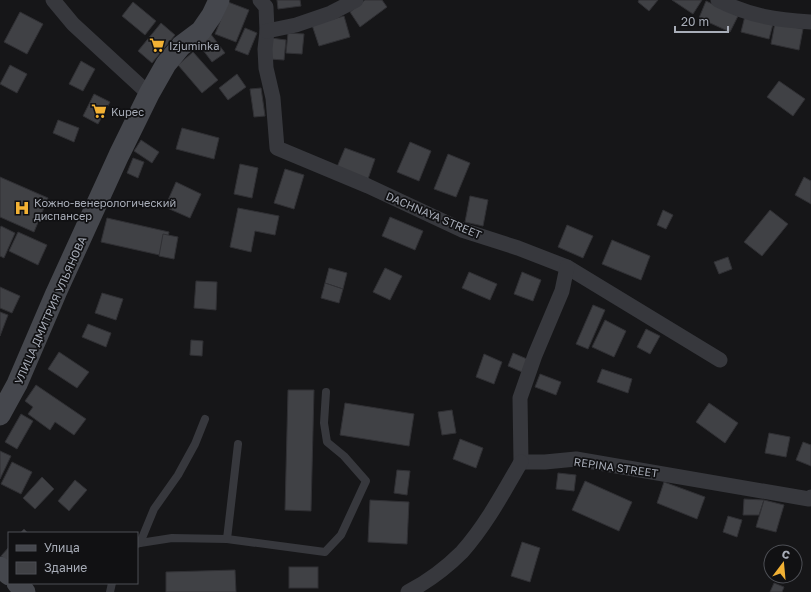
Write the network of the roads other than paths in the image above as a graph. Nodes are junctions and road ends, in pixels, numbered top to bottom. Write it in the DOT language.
graph roads {
  1 [pos="53,0"];
  2 [pos="219,0"];
  3 [pos="260,0"];
  4 [pos="356,0"];
  5 [pos="718,0"];
  6 [pos="811,22"];
  7 [pos="267,30"];
  8 [pos="149,94"];
  9 [pos="567,267"];
  10 [pos="720,360"];
  11 [pos="326,392"];
  12 [pos="0,415"];
  13 [pos="205,419"];
  14 [pos="238,444"];
  15 [pos="521,462"];
  16 [pos="810,501"];
  17 [pos="227,539"];
  18 [pos="138,544"];
  19 [pos="0,567"];
  20 [pos="8,574"];
  21 [pos="18,584"];
  22 [pos="25,592"];
  23 [pos="408,592"];
  1 -- 8 [label="street"];
  2 -- 8 [label="street, УЛИЦА ДМИТРИЯ УЛЬЯНОВА"];
  3 -- 7 [label="street, DACHNAYA STREET"];
  4 -- 7 [label="street"];
  5 -- 6 [label="street"];
  7 -- 9 [label="street, DACHNAYA STREET"];
  8 -- 12 [label="street, УЛИЦА ДМИТРИЯ УЛЬЯНОВА"];
  9 -- 10 [label="street, DACHNAYA STREET"];
  9 -- 15 [label="street"];
  11 -- 17 [label="lane"];
  13 -- 18 [label="lane"];
  14 -- 17 [label="lane"];
  15 -- 16 [label="street, REPINA STREET"];
  15 -- 23 [label="street"];
  17 -- 18 [label="lane"];
  19 -- 20 [label="street"];
  21 -- 22 [label="street"];
}
